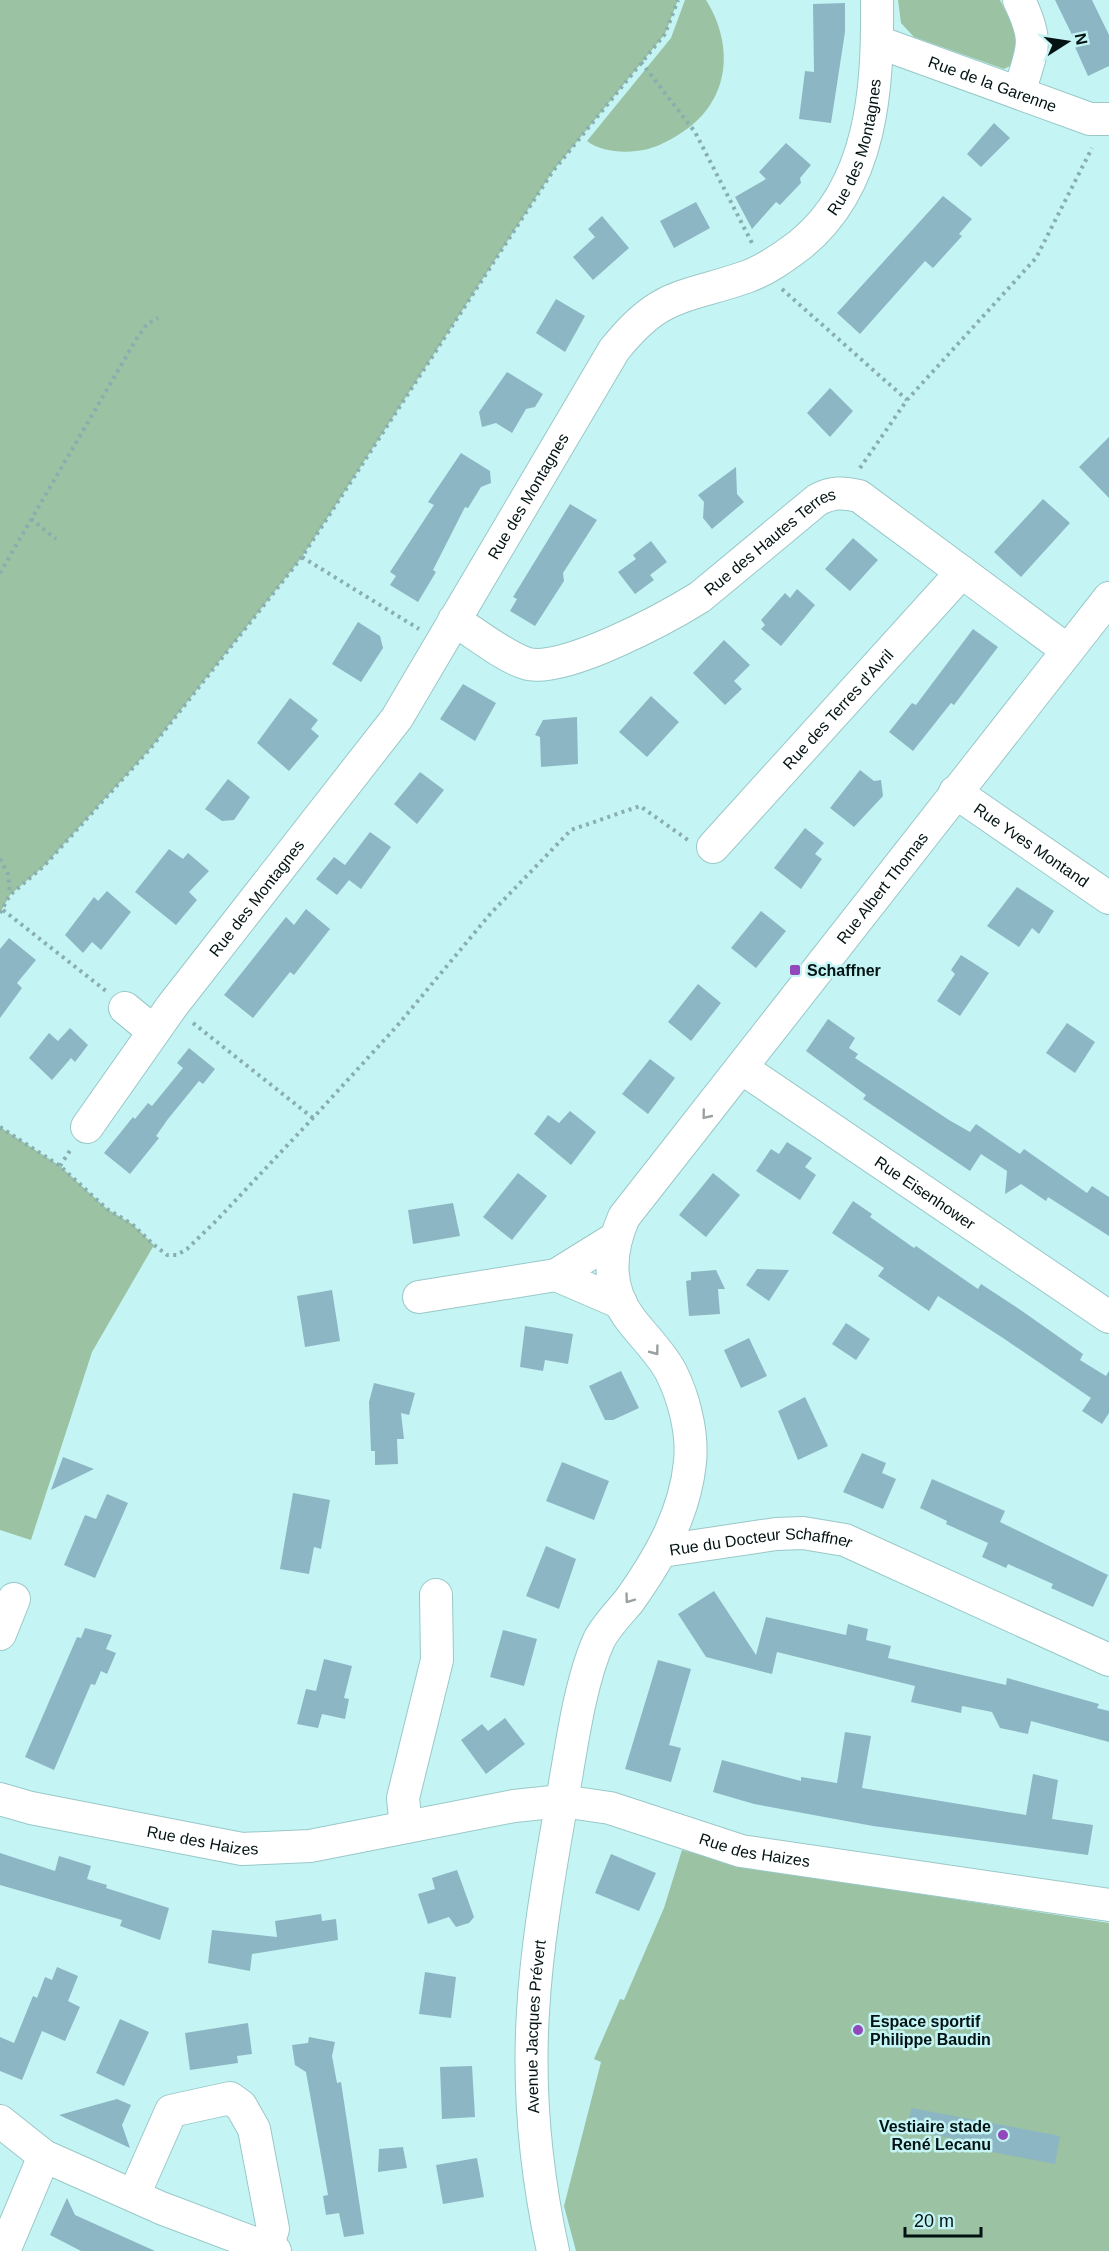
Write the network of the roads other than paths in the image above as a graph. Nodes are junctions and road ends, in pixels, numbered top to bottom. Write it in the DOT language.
graph roads {
  1 [pos="877,0"];
  2 [pos="1018,0"];
  3 [pos="878,42"];
  4 [pos="1019,93"];
  5 [pos="1107,120"];
  6 [pos="962,572"];
  7 [pos="1109,598"];
  8 [pos="447,631"];
  9 [pos="1067,650"];
  10 [pos="955,792"];
  11 [pos="713,847"];
  12 [pos="1109,898"];
  13 [pos="114,999"];
  14 [pos="153,1031"];
  15 [pos="743,1069"];
  16 [pos="87,1127"];
  17 [pos="614,1239"];
  18 [pos="556,1275"];
  19 [pos="419,1297"];
  20 [pos="621,1303"];
  21 [pos="1109,1317"];
  22 [pos="662,1551"];
  23 [pos="436,1595"];
  24 [pos="14,1599"];
  25 [pos="0,1634"];
  26 [pos="1109,1660"];
  27 [pos="0,1799"];
  28 [pos="562,1801"];
  29 [pos="406,1827"];
  30 [pos="1109,1905"];
  31 [pos="0,2121"];
  32 [pos="44,2156"];
  33 [pos="134,2195"];
  34 [pos="271,2249"];
  35 [pos="4,2251"];
  36 [pos="552,2251"];
  1 -- 3 [label="street, Rue des Montagnes"];
  2 -- 4 [label="street"];
  3 -- 4 [label="street, Rue de la Garenne"];
  3 -- 8 [label="street, Rue des Montagnes"];
  4 -- 5 [label="street, Rue de la Garenne"];
  6 -- 8 [label="street, Rue des Hautes Terres"];
  6 -- 9 [label="street, Rue des Hautes Terres"];
  6 -- 11 [label="street, Rue des Terres d'Avril"];
  7 -- 9 [label="street, Rue Albert Thomas"];
  8 -- 14 [label="street, Rue des Montagnes"];
  9 -- 10 [label="street, Rue Albert Thomas"];
  10 -- 12 [label="street, Rue Yves Montand"];
  10 -- 15 [label="street, Rue Albert Thomas"];
  13 -- 14 [label="street"];
  14 -- 16 [label="street, Rue des Montagnes"];
  15 -- 17 [label="street, Rue Albert Thomas, one-way"];
  15 -- 21 [label="street, Rue Eisenhower"];
  17 -- 18 [label="street"];
  17 -- 20 [label="street, Rue Albert Thomas"];
  18 -- 19 [label="street"];
  18 -- 20 [label="street"];
  20 -- 22 [label="street, Rue Albert Thomas, one-way"];
  22 -- 26 [label="street, Rue du Docteur Schaffner"];
  22 -- 28 [label="street, Rue du Docteur Schaffner, one-way"];
  23 -- 29 [label="street"];
  24 -- 25 [label="street"];
  27 -- 29 [label="street, Rue des Haizes"];
  28 -- 29 [label="street, Rue des Haizes"];
  28 -- 30 [label="street, Rue des Haizes"];
  28 -- 36 [label="street, Avenue Jacques Prévert"];
  31 -- 32 [label="street"];
  32 -- 33 [label="street"];
  32 -- 35 [label="street"];
  33 -- 34 [label="street"];
  33 -- 34 [label="street"];
}
